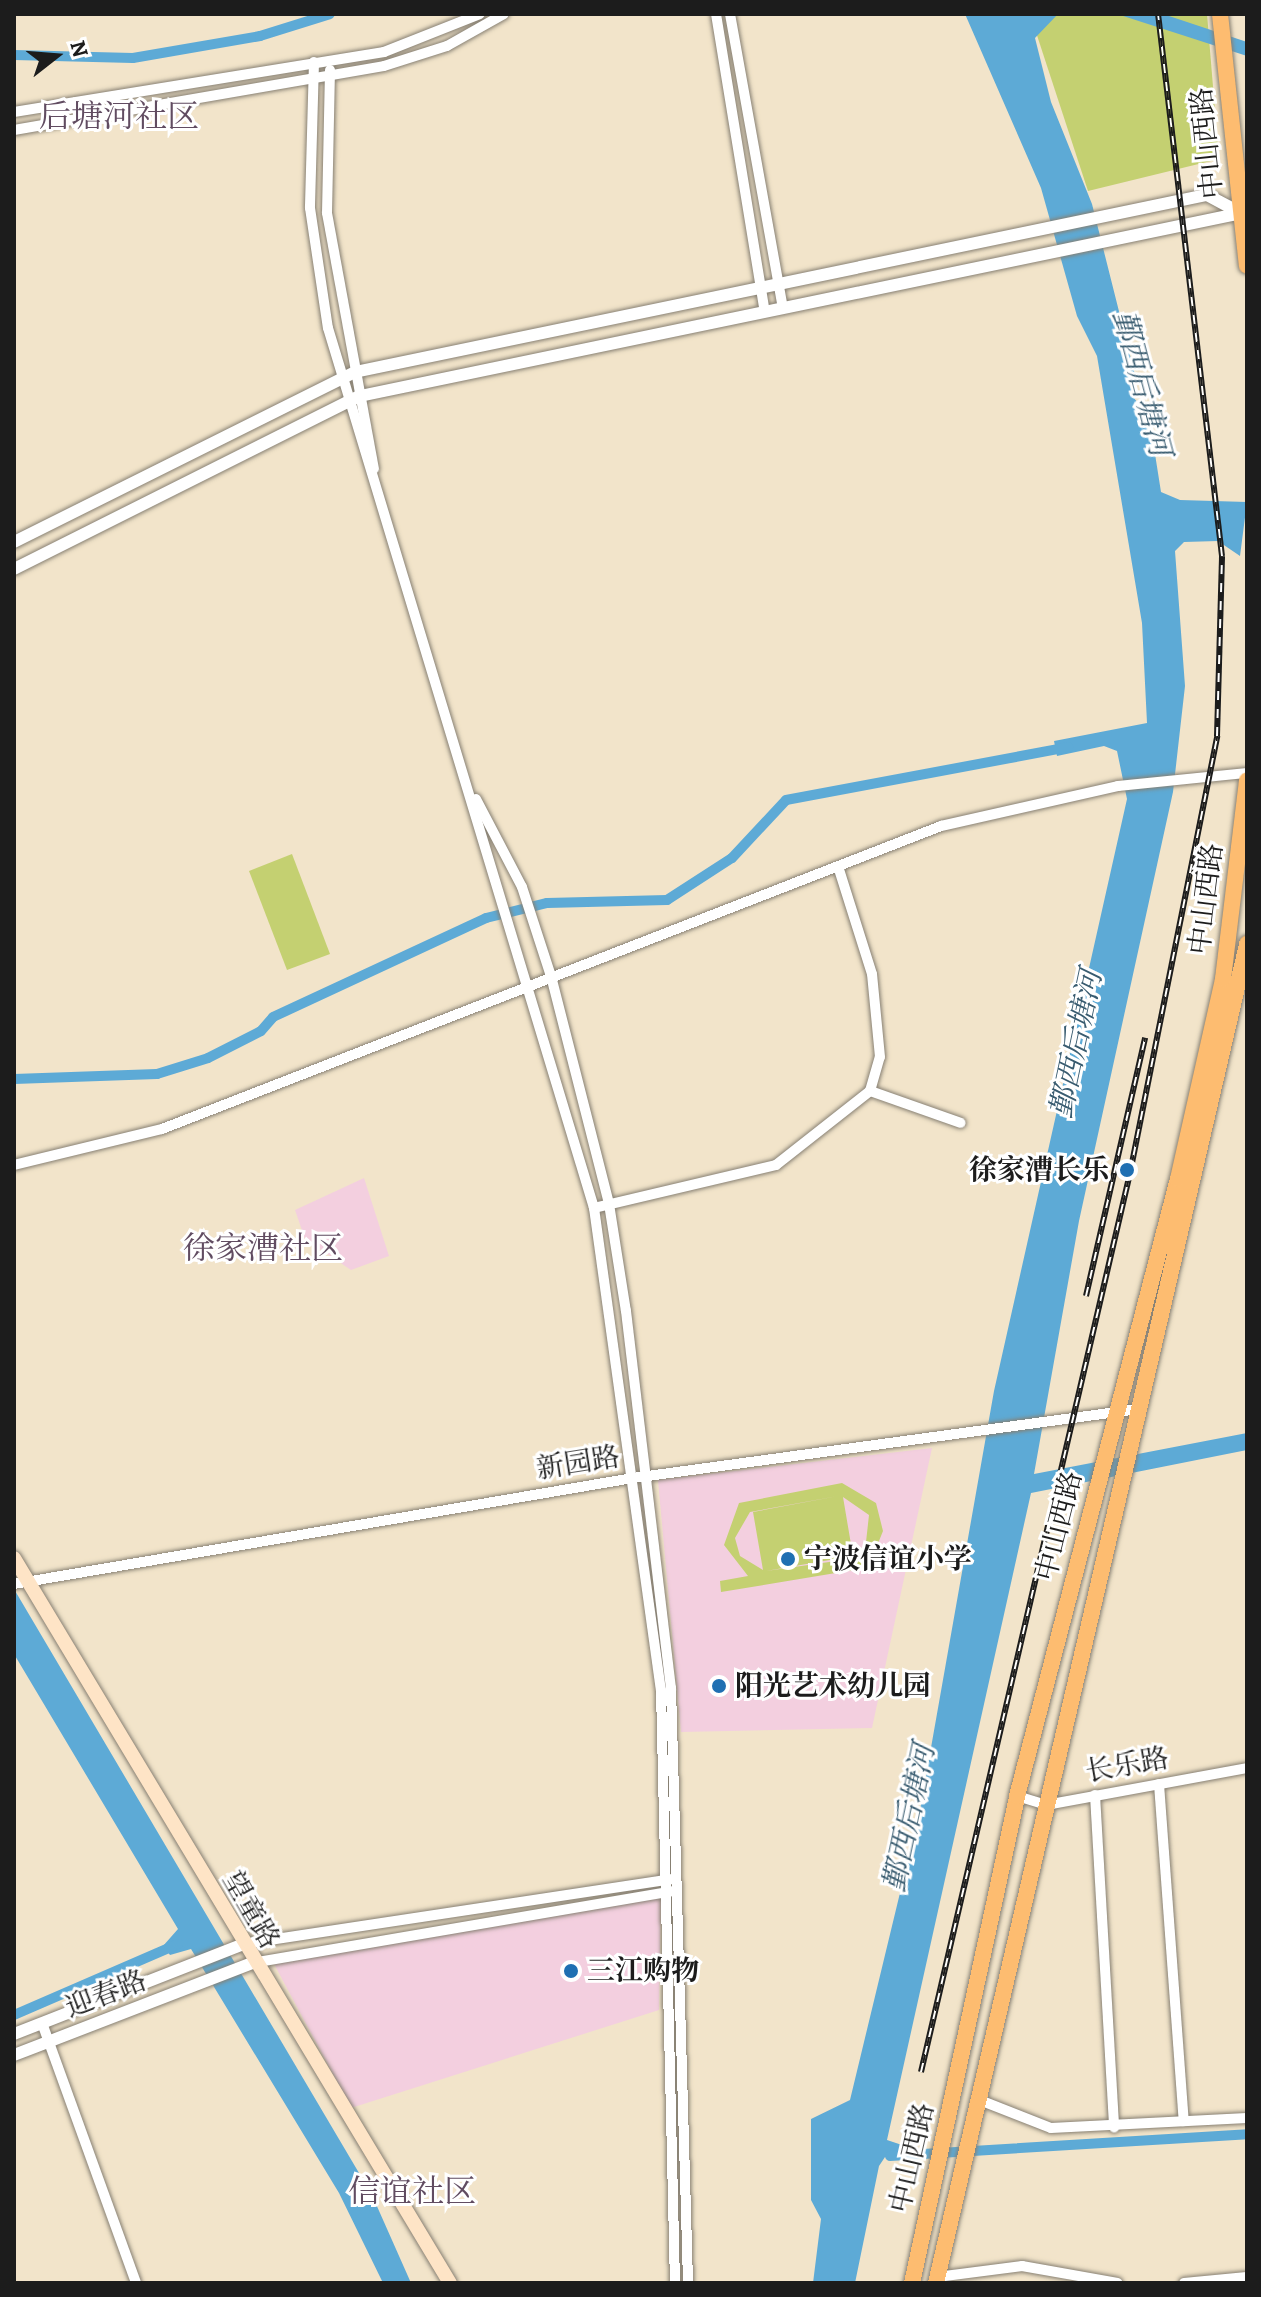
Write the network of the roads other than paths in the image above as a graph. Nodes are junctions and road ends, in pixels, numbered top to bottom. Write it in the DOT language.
graph roads {
  1 [pos="480,14"];
  2 [pos="504,14"];
  3 [pos="716,14"];
  4 [pos="730,14"];
  5 [pos="1220,19"];
  6 [pos="331,60"];
  7 [pos="314,62"];
  8 [pos="330,75"];
  9 [pos="312,78"];
  10 [pos="14,112"];
  11 [pos="14,130"];
  12 [pos="1244,215"];
  13 [pos="1247,266"];
  14 [pos="778,286"];
  15 [pos="759,290"];
  16 [pos="783,308"];
  17 [pos="765,312"];
  18 [pos="355,372"];
  19 [pos="340,378"];
  20 [pos="360,396"];
  21 [pos="347,401"];
  22 [pos="374,471"];
  23 [pos="14,542"];
  24 [pos="14,569"];
  25 [pos="1247,773"];
  26 [pos="1247,780"];
  27 [pos="476,799"];
  28 [pos="838,866"];
  29 [pos="1247,944"];
  30 [pos="551,976"];
  31 [pos="531,983"];
  32 [pos="870,1091"];
  33 [pos="961,1123"];
  34 [pos="14,1165"];
  35 [pos="609,1204"];
  36 [pos="594,1208"];
  37 [pos="1139,1409"];
  38 [pos="1114,1413"];
  39 [pos="648,1477"];
  40 [pos="633,1478"];
  41 [pos="14,1558"];
  42 [pos="19,1582"];
  43 [pos="1247,1768"];
  44 [pos="1159,1784"];
  45 [pos="1095,1795"];
  46 [pos="1017,1796"];
  47 [pos="1046,1805"];
  48 [pos="673,1879"];
  49 [pos="674,1891"];
  50 [pos="241,1945"];
  51 [pos="252,1963"];
  52 [pos="42,2023"];
  53 [pos="14,2034"];
  54 [pos="48,2042"];
  55 [pos="14,2055"];
  56 [pos="977,2099"];
  57 [pos="1247,2118"];
  58 [pos="1184,2121"];
  59 [pos="1114,2127"];
  60 [pos="1247,2277"];
  61 [pos="936,2280"];
  62 [pos="136,2283"];
  63 [pos="450,2283"];
  64 [pos="675,2283"];
  65 [pos="688,2283"];
  66 [pos="912,2283"];
  67 [pos="1118,2283"];
  68 [pos="1184,2283"];
  1 -- 6 [label="street"];
  2 -- 8 [label="street"];
  3 -- 15 [label="street"];
  4 -- 14 [label="street"];
  5 -- 12 [label="main road, 中山西路"];
  6 -- 7 [label="street"];
  6 -- 8 [label="street"];
  7 -- 9 [label="street"];
  7 -- 10 [label="street"];
  8 -- 9 [label="street"];
  8 -- 18 [label="street"];
  9 -- 11 [label="street"];
  9 -- 19 [label="street"];
  12 -- 13 [label="main road, 中山西路"];
  12 -- 14 [label="street"];
  12 -- 16 [label="street"];
  14 -- 15 [label="street"];
  14 -- 16 [label="street"];
  15 -- 17 [label="street"];
  15 -- 18 [label="street"];
  16 -- 17 [label="street"];
  17 -- 20 [label="street"];
  18 -- 19 [label="street"];
  18 -- 20 [label="street"];
  19 -- 21 [label="street"];
  19 -- 23 [label="street"];
  20 -- 21 [label="street"];
  20 -- 22 [label="street"];
  21 -- 22 [label="street"];
  21 -- 24 [label="street"];
  22 -- 27 [label="street"];
  25 -- 28 [label="street"];
  26 -- 38 [label="main road, 中山西路"];
  27 -- 30 [label="street"];
  27 -- 31 [label="street"];
  28 -- 30 [label="street"];
  28 -- 32 [label="street"];
  29 -- 37 [label="main road, 中山西路"];
  30 -- 31 [label="street"];
  30 -- 35 [label="street"];
  31 -- 34 [label="street"];
  31 -- 36 [label="street"];
  32 -- 33 [label="street"];
  32 -- 35 [label="street"];
  35 -- 36 [label="street"];
  35 -- 39 [label="street"];
  36 -- 40 [label="street"];
  37 -- 38 [label="street, 新园路"];
  37 -- 47 [label="main road, 中山西路"];
  38 -- 39 [label="street, 新园路"];
  38 -- 46 [label="main road, 中山西路"];
  39 -- 40 [label="street, 新园路"];
  39 -- 48 [label="street"];
  40 -- 42 [label="street, 新园路"];
  40 -- 48 [label="street"];
  41 -- 42 [label="main road, 望童路"];
  42 -- 50 [label="main road, 望童路"];
  43 -- 44 [label="street, 长乐路"];
  44 -- 45 [label="street, 长乐路"];
  44 -- 58 [label="street"];
  45 -- 47 [label="street, 长乐路"];
  45 -- 59 [label="street"];
  46 -- 47 [label="street, 长乐路"];
  46 -- 66 [label="main road, 中山西路"];
  47 -- 56 [label="main road, 中山西路"];
  48 -- 49 [label="street"];
  48 -- 50 [label="street"];
  49 -- 51 [label="street"];
  49 -- 64 [label="street"];
  49 -- 65 [label="street"];
  50 -- 51 [label="main road, 望童路"];
  50 -- 52 [label="street, 迎春路"];
  51 -- 54 [label="street, 迎春路"];
  51 -- 63 [label="main road, 望童路"];
  52 -- 53 [label="street, 迎春路"];
  52 -- 54 [label="street"];
  54 -- 55 [label="street, 迎春路"];
  54 -- 62 [label="street"];
  56 -- 59 [label="street"];
  56 -- 61 [label="main road, 中山西路"];
  57 -- 58 [label="street"];
  58 -- 59 [label="street"];
  60 -- 68 [label="street"];
  61 -- 67 [label="street"];
}
